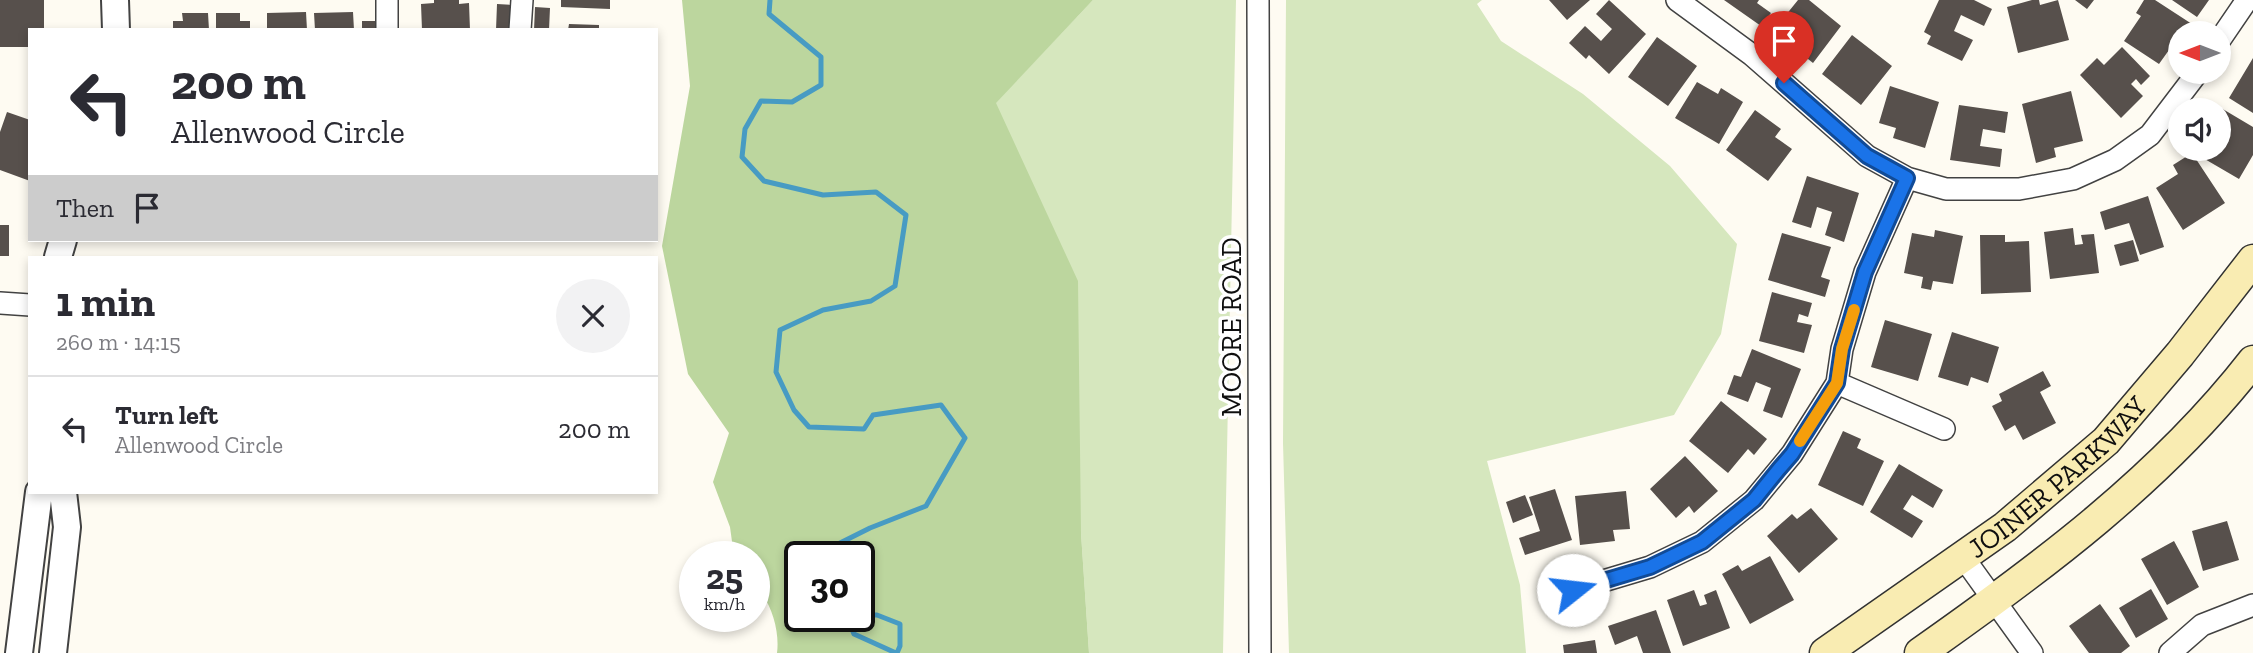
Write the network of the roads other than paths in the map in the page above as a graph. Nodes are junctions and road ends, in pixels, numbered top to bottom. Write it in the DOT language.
graph roads {
  1 [pos="115,0"];
  2 [pos="387,0"];
  3 [pos="522,0"];
  4 [pos="1258,0"];
  5 [pos="1677,0"];
  6 [pos="2247,0"];
  7 [pos="2231,23"];
  8 [pos="116,28"];
  9 [pos="387,28"];
  10 [pos="520,28"];
  11 [pos="2189,84"];
  12 [pos="1907,178"];
  13 [pos="2253,260"];
  14 [pos="0,303"];
  15 [pos="28,305"];
  16 [pos="2253,361"];
  17 [pos="1837,383"];
  18 [pos="1944,429"];
  19 [pos="39,494"];
  20 [pos="63,494"];
  21 [pos="1963,557"];
  22 [pos="1573,590"];
  23 [pos="1994,601"];
  24 [pos="2253,605"];
  25 [pos="19,653"];
  26 [pos="53,653"];
  27 [pos="1260,653"];
  28 [pos="1825,653"];
  29 [pos="1920,653"];
  30 [pos="2032,653"];
  31 [pos="2170,653"];
  1 -- 8 [label="street"];
  2 -- 9 [label="street"];
  3 -- 10 [label="street"];
  4 -- 27 [label="street, MOORE ROAD"];
  5 -- 12 [label="street"];
  6 -- 7 [label="street"];
  11 -- 12 [label="street"];
  12 -- 17 [label="street"];
  13 -- 21 [label="main road, JOINER PARKWAY"];
  14 -- 15 [label="street"];
  16 -- 23 [label="main road, JOINER PARKWAY"];
  17 -- 18 [label="street"];
  17 -- 22 [label="street"];
  19 -- 25 [label="street"];
  20 -- 26 [label="street"];
  21 -- 23 [label="street"];
  21 -- 28 [label="main road, JOINER PARKWAY"];
  23 -- 29 [label="main road, JOINER PARKWAY"];
  23 -- 30 [label="street"];
  24 -- 31 [label="street"];
}
